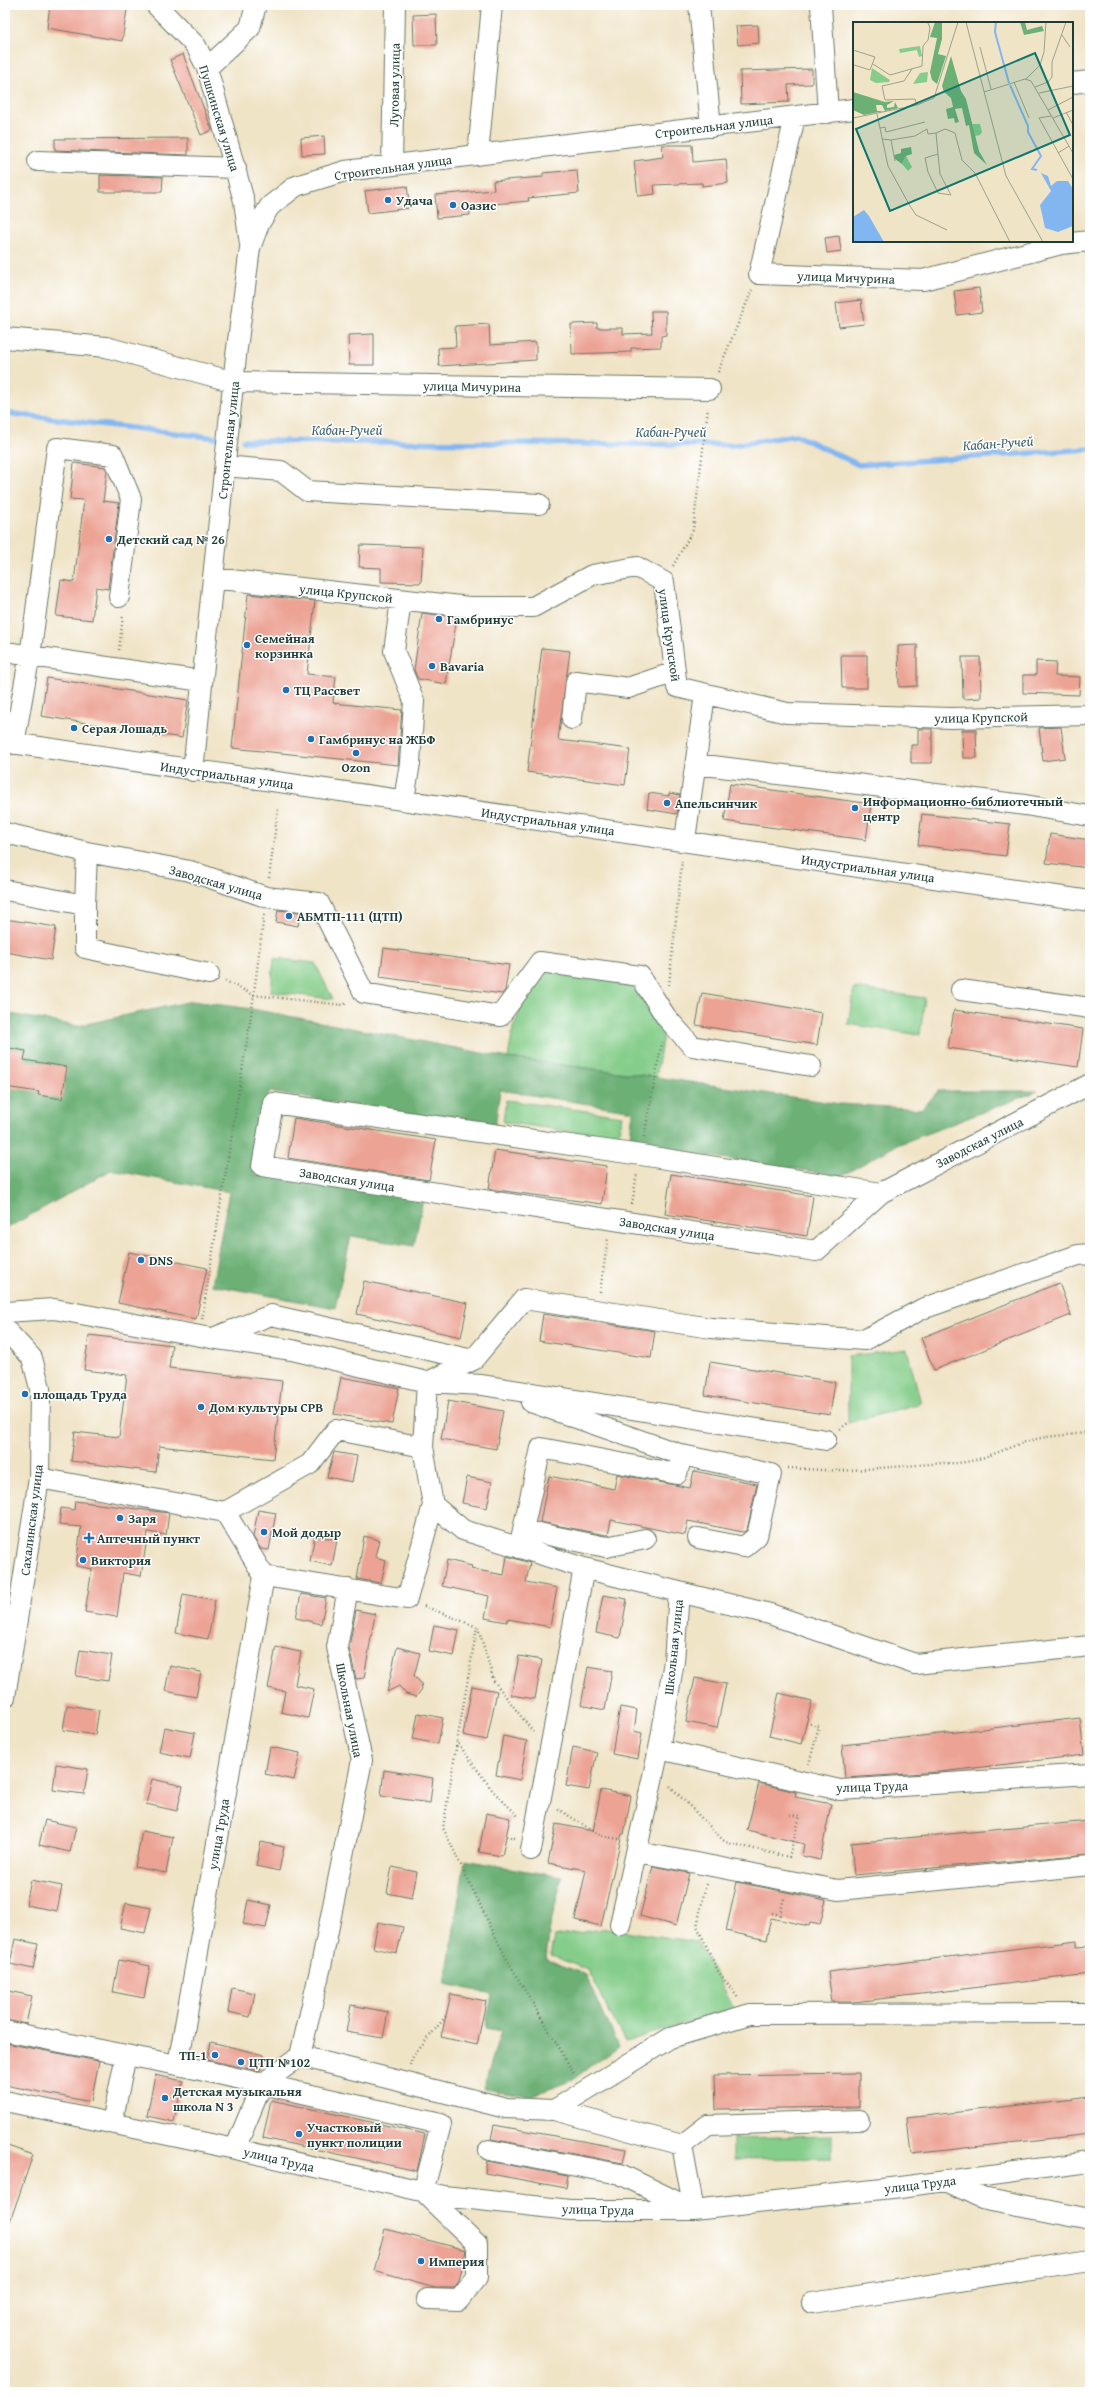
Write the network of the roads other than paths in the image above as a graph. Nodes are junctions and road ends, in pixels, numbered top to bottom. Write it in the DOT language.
graph roads {
  1 [pos="156,5"];
  2 [pos="256,5"];
  3 [pos="395,5"];
  4 [pos="492,5"];
  5 [pos="700,5"];
  6 [pos="821,5"];
  7 [pos="207,68"];
  8 [pos="1090,81"];
  9 [pos="1073,83"];
  10 [pos="853,109"];
  11 [pos="828,113"];
  12 [pos="795,116"];
  13 [pos="711,127"];
  14 [pos="478,155"];
  15 [pos="38,161"];
  16 [pos="392,165"];
  17 [pos="236,168"];
  18 [pos="1090,241"];
  19 [pos="250,248"];
  20 [pos="5,338"];
  21 [pos="234,382"];
  22 [pos="710,389"];
  23 [pos="225,466"];
  24 [pos="539,504"];
  25 [pos="213,578"];
  26 [pos="119,597"];
  27 [pos="401,600"];
  28 [pos="5,652"];
  29 [pos="28,656"];
  30 [pos="675,672"];
  31 [pos="202,681"];
  32 [pos="705,694"];
  33 [pos="1090,715"];
  34 [pos="572,719"];
  35 [pos="10,743"];
  36 [pos="696,764"];
  37 [pos="193,771"];
  38 [pos="404,800"];
  39 [pos="1090,816"];
  40 [pos="5,833"];
  41 [pos="684,849"];
  42 [pos="87,852"];
  43 [pos="5,890"];
  44 [pos="1090,901"];
  45 [pos="85,905"];
  46 [pos="209,974"];
  47 [pos="961,990"];
  48 [pos="1090,1008"];
  49 [pos="811,1066"];
  50 [pos="1090,1084"];
  51 [pos="881,1193"];
  52 [pos="1090,1254"];
  53 [pos="5,1312"];
  54 [pos="5,1329"];
  55 [pos="205,1337"];
  56 [pos="472,1360"];
  57 [pos="427,1382"];
  58 [pos="482,1385"];
  59 [pos="826,1440"];
  60 [pos="423,1447"];
  61 [pos="682,1455"];
  62 [pos="39,1478"];
  63 [pos="433,1506"];
  64 [pos="225,1512"];
  65 [pos="698,1538"];
  66 [pos="522,1539"];
  67 [pos="645,1539"];
  68 [pos="584,1568"];
  69 [pos="264,1576"];
  70 [pos="348,1589"];
  71 [pos="14,1590"];
  72 [pos="679,1592"];
  73 [pos="1090,1646"];
  74 [pos="5,1697"];
  75 [pos="659,1749"];
  76 [pos="1090,1774"];
  77 [pos="533,1841"];
  78 [pos="638,1852"];
  79 [pos="1090,1865"];
  80 [pos="620,1925"];
  81 [pos="1090,2013"];
  82 [pos="5,2031"];
  83 [pos="126,2055"];
  84 [pos="300,2056"];
  85 [pos="178,2065"];
  86 [pos="262,2084"];
  87 [pos="5,2101"];
  88 [pos="554,2110"];
  89 [pos="859,2120"];
  90 [pos="112,2123"];
  91 [pos="682,2145"];
  92 [pos="235,2149"];
  93 [pos="489,2150"];
  94 [pos="1090,2162"];
  95 [pos="946,2181"];
  96 [pos="423,2192"];
  97 [pos="1090,2204"];
  98 [pos="1035,2208"];
  99 [pos="694,2210"];
  100 [pos="1090,2219"];
  101 [pos="1090,2260"];
  102 [pos="427,2299"];
  103 [pos="812,2303"];
  1 -- 7 [label="street, Пушкинская улица"];
  2 -- 7 [label="street"];
  3 -- 16 [label="street, Луговая улица"];
  4 -- 14 [label="street"];
  5 -- 13 [label="street"];
  6 -- 11 [label="street"];
  7 -- 17 [label="street, Пушкинская улица"];
  8 -- 9 [label="street"];
  10 -- 11 [label="street, Строительная улица"];
  11 -- 12 [label="street, Строительная улица"];
  12 -- 13 [label="street, Строительная улица"];
  12 -- 18 [label="street, улица Мичурина"];
  13 -- 14 [label="street, Строительная улица"];
  14 -- 16 [label="street, Строительная улица"];
  15 -- 17 [label="street"];
  16 -- 19 [label="street, Строительная улица"];
  17 -- 19 [label="street, Пушкинская улица"];
  19 -- 21 [label="street, Строительная улица"];
  20 -- 21 [label="street, улица Мичурина"];
  21 -- 22 [label="street, улица Мичурина"];
  21 -- 23 [label="street, Строительная улица"];
  23 -- 24 [label="street"];
  23 -- 25 [label="street, Строительная улица"];
  25 -- 27 [label="street, улица Крупской"];
  25 -- 31 [label="street, Строительная улица"];
  26 -- 29 [label="street"];
  27 -- 30 [label="street, улица Крупской"];
  27 -- 38 [label="street"];
  28 -- 29 [label="street"];
  29 -- 31 [label="street"];
  29 -- 35 [label="street"];
  30 -- 32 [label="street, улица Крупской"];
  30 -- 34 [label="street"];
  31 -- 37 [label="street, Строительная улица"];
  32 -- 33 [label="street, улица Крупской"];
  32 -- 36 [label="street"];
  35 -- 37 [label="street, Индустриальная улица"];
  36 -- 39 [label="street"];
  36 -- 41 [label="street"];
  37 -- 38 [label="street, Индустриальная улица"];
  38 -- 41 [label="street, Индустриальная улица"];
  40 -- 42 [label="street, Заводская улица"];
  41 -- 44 [label="street, Индустриальная улица"];
  42 -- 45 [label="street"];
  42 -- 49 [label="street, Заводская улица"];
  43 -- 45 [label="street"];
  45 -- 46 [label="street"];
  47 -- 48 [label="street"];
  50 -- 51 [label="street, Заводская улица"];
  51 -- 51 [label="street, Заводская улица"];
  52 -- 56 [label="street"];
  53 -- 55 [label="street"];
  54 -- 62 [label="street, Сахалинская улица"];
  55 -- 56 [label="street"];
  55 -- 57 [label="street"];
  56 -- 57 [label="street"];
  57 -- 58 [label="street"];
  57 -- 60 [label="street"];
  58 -- 59 [label="street"];
  58 -- 61 [label="street"];
  60 -- 63 [label="street"];
  60 -- 64 [label="street"];
  61 -- 65 [label="street"];
  61 -- 66 [label="street"];
  62 -- 64 [label="street"];
  62 -- 71 [label="street, Сахалинская улица"];
  63 -- 66 [label="street, Школьная улица"];
  63 -- 70 [label="street"];
  64 -- 69 [label="street"];
  66 -- 67 [label="street"];
  66 -- 68 [label="street, Школьная улица"];
  68 -- 72 [label="street, Школьная улица"];
  68 -- 77 [label="street"];
  69 -- 70 [label="street"];
  69 -- 85 [label="street, улица Труда"];
  70 -- 84 [label="street, Школьная улица"];
  71 -- 74 [label="street, Сахалинская улица"];
  72 -- 73 [label="street"];
  72 -- 75 [label="street, Школьная улица"];
  75 -- 76 [label="street, улица Труда"];
  75 -- 78 [label="street, Школьная улица"];
  78 -- 79 [label="street"];
  78 -- 80 [label="street, Школьная улица"];
  81 -- 88 [label="street"];
  82 -- 83 [label="street"];
  83 -- 85 [label="street"];
  83 -- 90 [label="street"];
  84 -- 86 [label="street"];
  84 -- 88 [label="street"];
  85 -- 86 [label="street"];
  86 -- 92 [label="street"];
  86 -- 96 [label="street"];
  87 -- 90 [label="street, улица Труда"];
  88 -- 91 [label="street"];
  89 -- 91 [label="street"];
  90 -- 92 [label="street, улица Труда"];
  91 -- 99 [label="street"];
  92 -- 96 [label="street, улица Труда"];
  93 -- 99 [label="street"];
  94 -- 95 [label="street, улица Труда"];
  95 -- 98 [label="street"];
  95 -- 99 [label="street, улица Труда"];
  96 -- 99 [label="street, улица Труда"];
  96 -- 102 [label="street"];
  97 -- 98 [label="street"];
  98 -- 100 [label="street"];
  101 -- 103 [label="street"];
}
